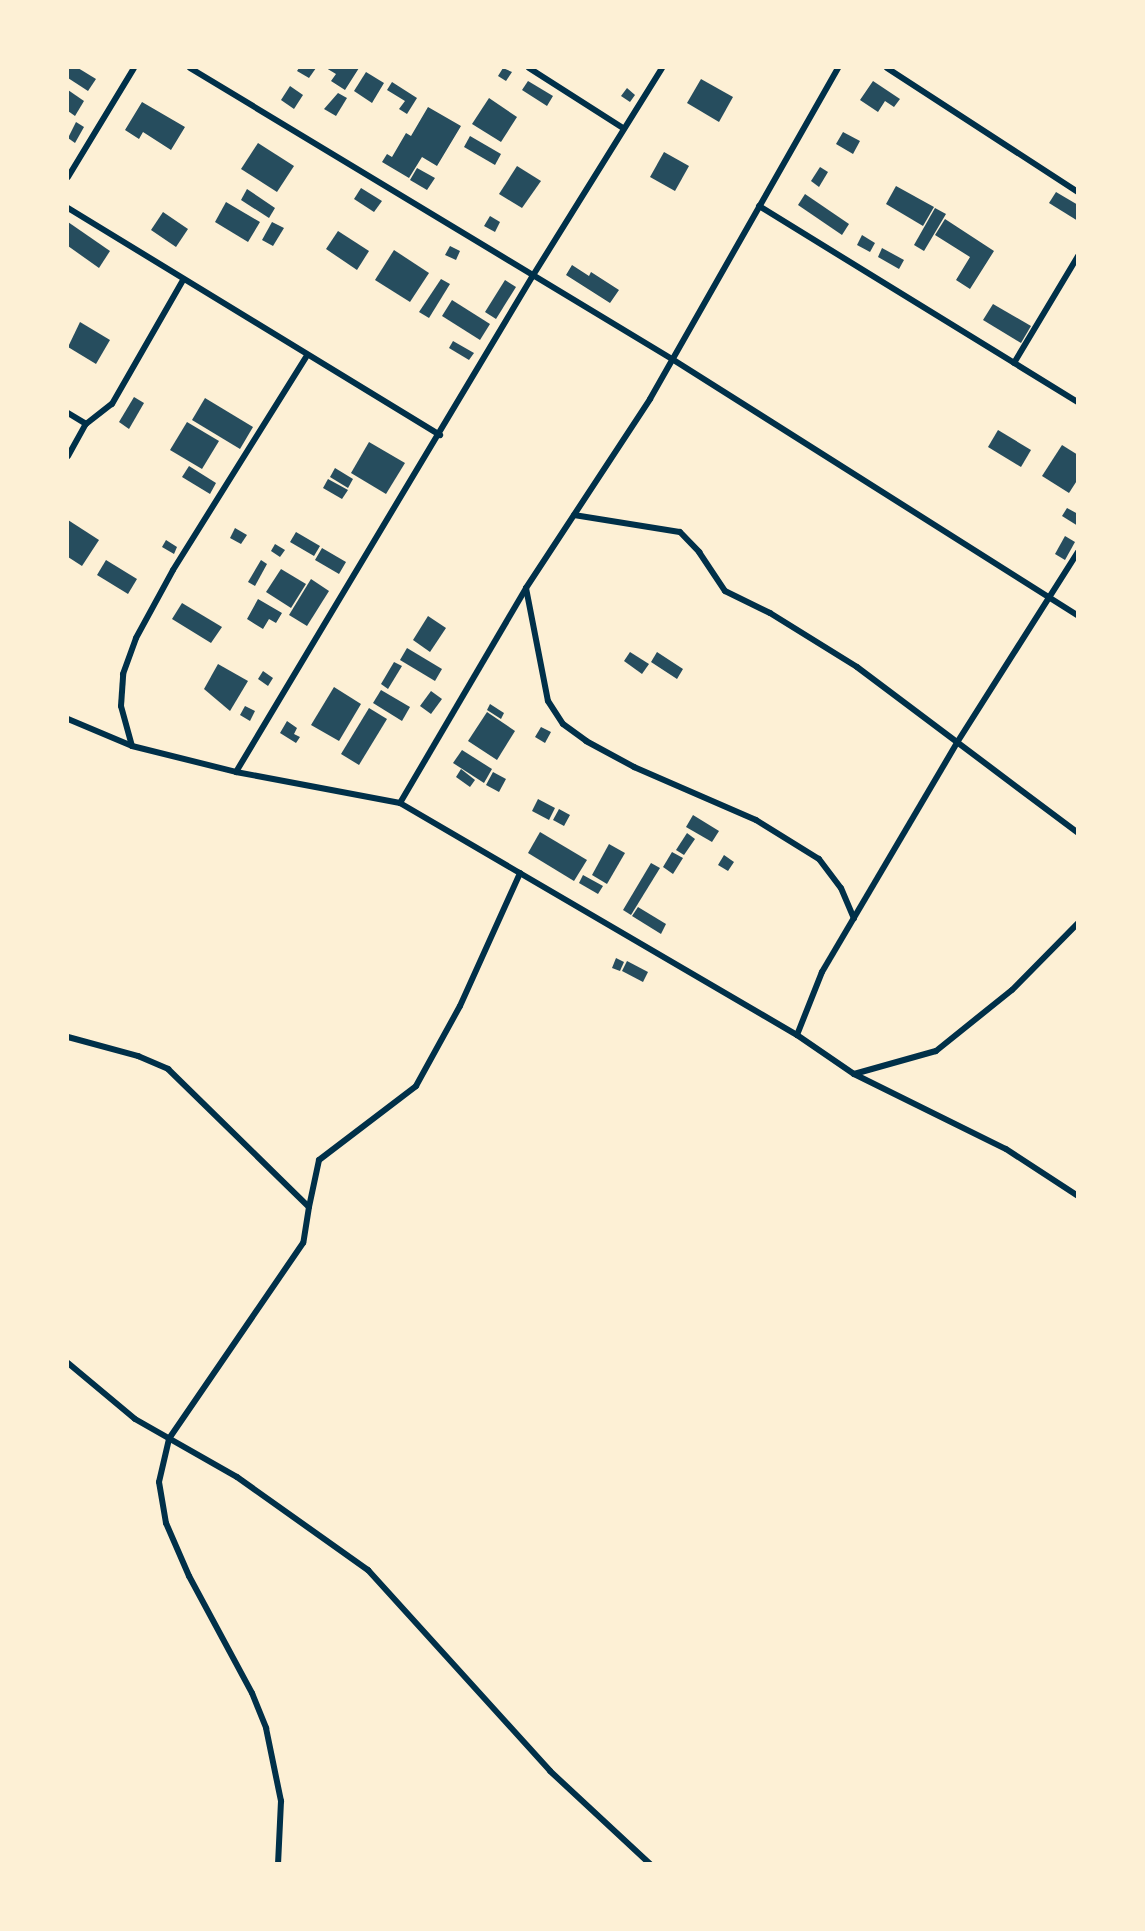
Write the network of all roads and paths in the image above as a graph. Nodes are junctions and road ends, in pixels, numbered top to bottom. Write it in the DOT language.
graph roads {
  1 [pos="134,68"];
  2 [pos="190,68"];
  3 [pos="529,68"];
  4 [pos="662,68"];
  5 [pos="838,68"];
  6 [pos="887,68"];
  7 [pos="623,128"];
  8 [pos="68,177"];
  9 [pos="1077,192"];
  10 [pos="759,206"];
  11 [pos="68,208"];
  12 [pos="1077,256"];
  13 [pos="532,277"];
  14 [pos="183,280"];
  15 [pos="306,357"];
  16 [pos="672,359"];
  17 [pos="1014,363"];
  18 [pos="1077,402"];
  19 [pos="68,412"];
  20 [pos="86,424"];
  21 [pos="440,435"];
  22 [pos="68,456"];
  23 [pos="574,515"];
  24 [pos="1077,552"];
  25 [pos="526,588"];
  26 [pos="1046,597"];
  27 [pos="1077,616"];
  28 [pos="68,719"];
  29 [pos="958,741"];
  30 [pos="132,746"];
  31 [pos="236,772"];
  32 [pos="400,803"];
  33 [pos="1077,833"];
  34 [pos="520,873"];
  35 [pos="854,918"];
  36 [pos="1077,922"];
  37 [pos="797,1035"];
  38 [pos="68,1037"];
  39 [pos="854,1074"];
  40 [pos="1077,1196"];
  41 [pos="309,1207"];
  42 [pos="68,1363"];
  43 [pos="169,1439"];
  44 [pos="278,1863"];
  45 [pos="650,1863"];
  1 -- 8 [label="street"];
  2 -- 13 [label="street"];
  3 -- 7 [label="street"];
  4 -- 7 [label="street"];
  5 -- 10 [label="street"];
  6 -- 9 [label="street"];
  7 -- 13 [label="street"];
  10 -- 16 [label="street"];
  10 -- 17 [label="street"];
  11 -- 14 [label="street"];
  12 -- 17 [label="street"];
  13 -- 16 [label="street"];
  13 -- 21 [label="street"];
  14 -- 15 [label="street"];
  14 -- 20 [label="street"];
  15 -- 21 [label="street"];
  15 -- 30 [label="street"];
  16 -- 23 [label="street"];
  16 -- 26 [label="street"];
  17 -- 18 [label="street"];
  19 -- 20 [label="street"];
  20 -- 22 [label="street"];
  21 -- 31 [label="street"];
  23 -- 25 [label="street"];
  23 -- 29 [label="street"];
  24 -- 26 [label="street"];
  25 -- 32 [label="street"];
  25 -- 35 [label="street"];
  26 -- 27 [label="street"];
  26 -- 29 [label="street"];
  28 -- 30 [label="street"];
  29 -- 33 [label="street"];
  29 -- 35 [label="street"];
  30 -- 31 [label="street"];
  31 -- 32 [label="street"];
  32 -- 34 [label="street"];
  34 -- 37 [label="street"];
  34 -- 41 [label="street"];
  35 -- 37 [label="street"];
  36 -- 39 [label="street"];
  37 -- 39 [label="street"];
  38 -- 41 [label="street"];
  39 -- 40 [label="street"];
  41 -- 43 [label="street"];
  42 -- 43 [label="street"];
  43 -- 44 [label="street"];
  43 -- 45 [label="street"];
}
